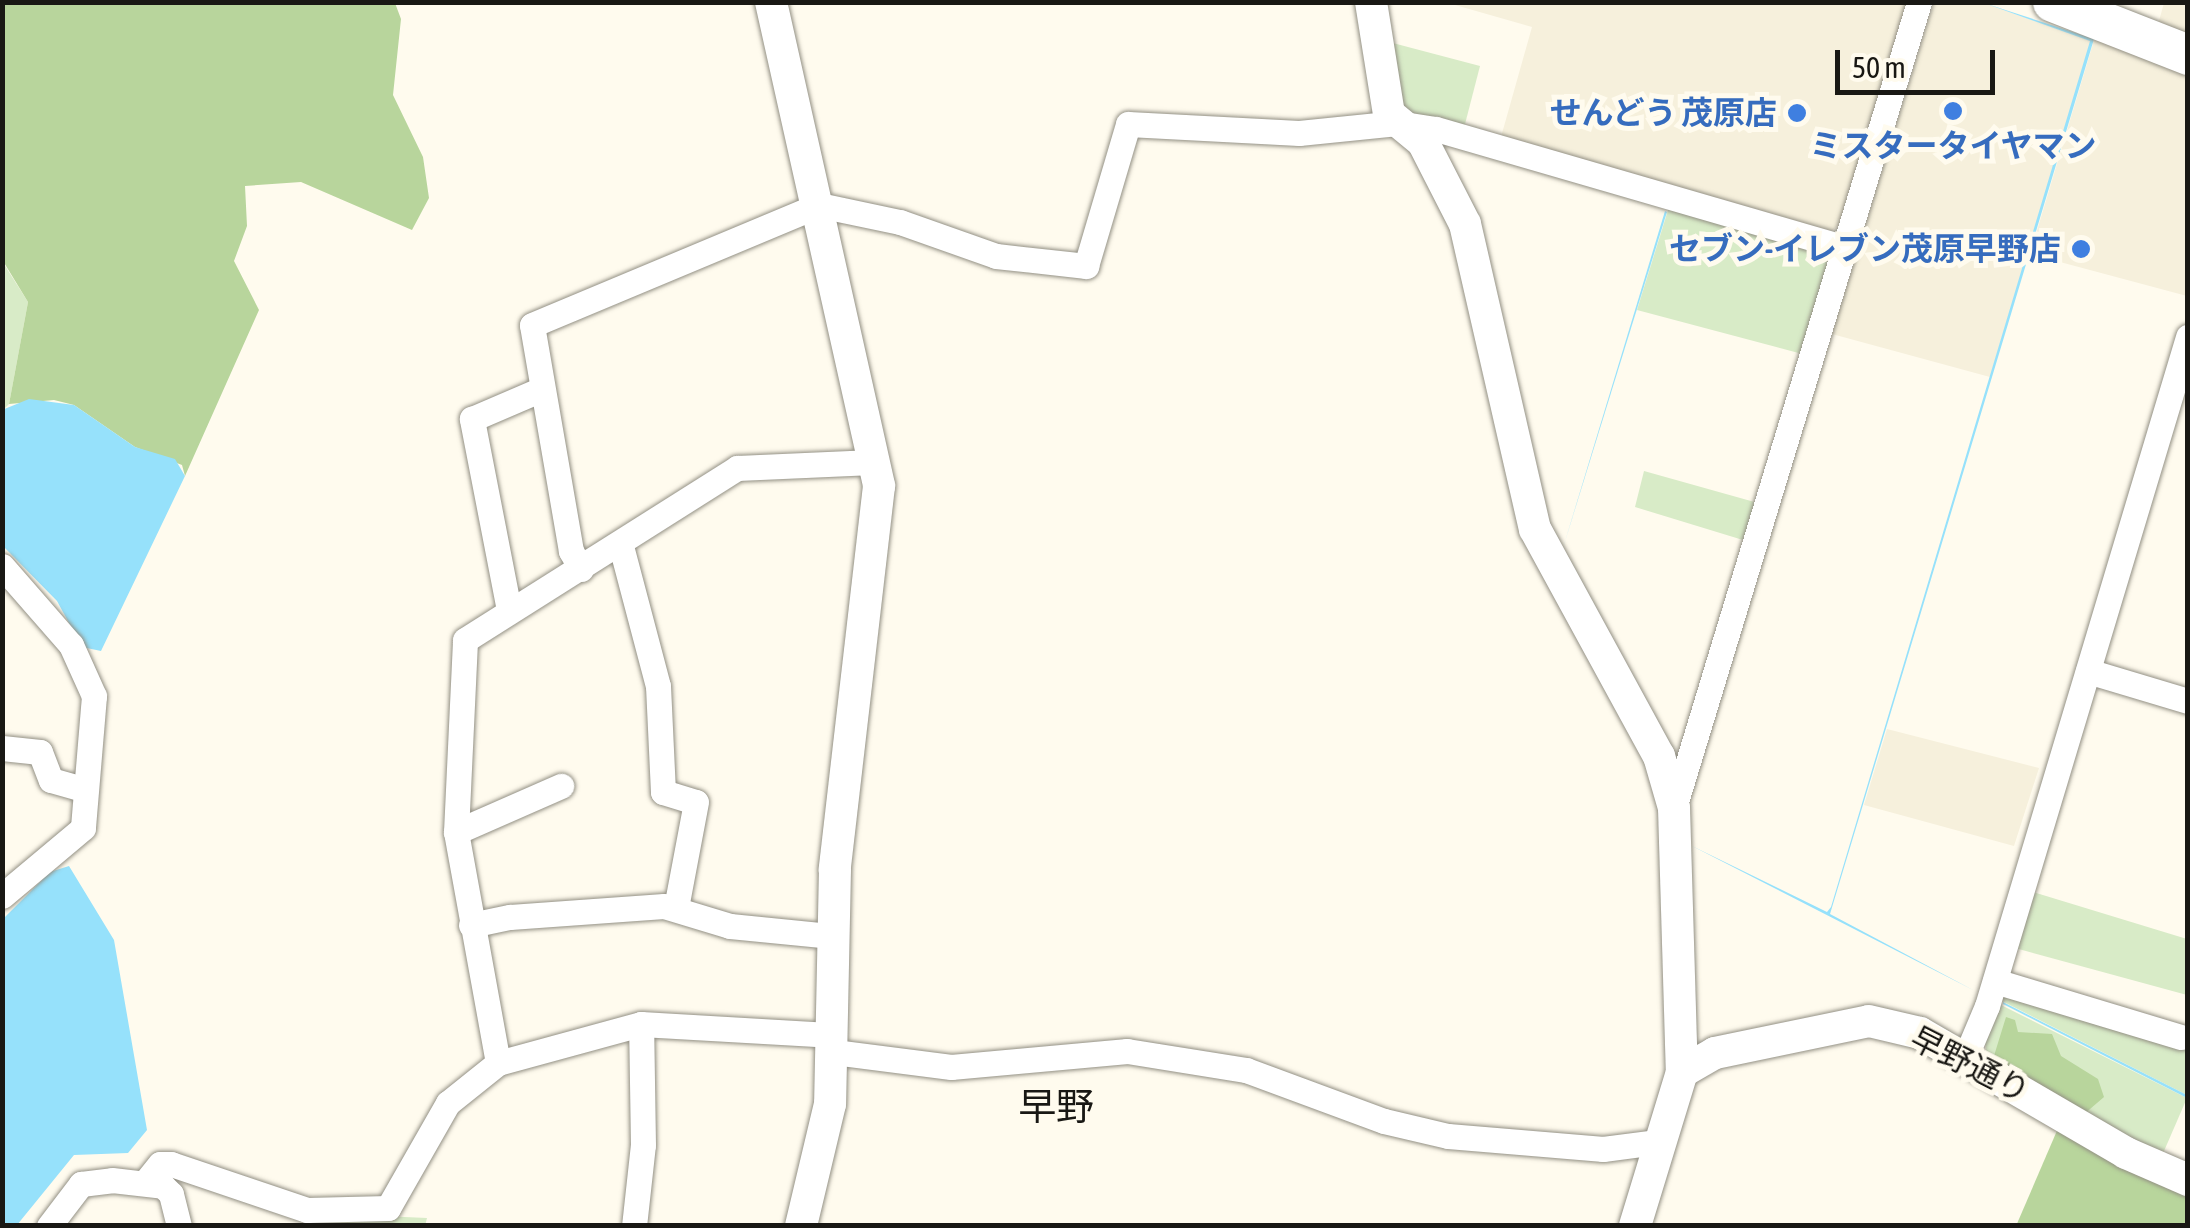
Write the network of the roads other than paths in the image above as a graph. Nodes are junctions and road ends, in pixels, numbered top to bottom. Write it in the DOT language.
graph roads {
  1 [pos="771,2"];
  2 [pos="1371,2"];
  3 [pos="1919,2"];
  4 [pos="2053,2"];
  5 [pos="2188,55"];
  6 [pos="1396,123"];
  7 [pos="819,206"];
  8 [pos="1845,248"];
  9 [pos="2188,337"];
  10 [pos="542,389"];
  11 [pos="873,462"];
  12 [pos="621,546"];
  13 [pos="2,566"];
  14 [pos="581,568"];
  15 [pos="509,610"];
  16 [pos="2088,670"];
  17 [pos="2188,700"];
  18 [pos="2,748"];
  19 [pos="561,786"];
  20 [pos="84,788"];
  21 [pos="1674,808"];
  22 [pos="456,832"];
  23 [pos="2,896"];
  24 [pos="676,908"];
  25 [pos="471,926"];
  26 [pos="830,936"];
  27 [pos="1994,981"];
  28 [pos="640,1024"];
  29 [pos="2181,1037"];
  30 [pos="834,1043"];
  31 [pos="1965,1058"];
  32 [pos="498,1062"];
  33 [pos="1682,1072"];
  34 [pos="1656,1142"];
  35 [pos="2188,1180"];
  36 [pos="146,1181"];
  37 [pos="308,1218"];
  38 [pos="54,1223"];
  39 [pos="178,1226"];
  40 [pos="634,1226"];
  41 [pos="801,1226"];
  42 [pos="1636,1226"];
  1 -- 7 [label="street"];
  2 -- 6 [label="street"];
  3 -- 8 [label="street"];
  4 -- 5 [label="main road"];
  6 -- 7 [label="street"];
  6 -- 8 [label="street"];
  6 -- 21 [label="street"];
  7 -- 10 [label="street"];
  7 -- 11 [label="street"];
  8 -- 21 [label="street"];
  9 -- 16 [label="street"];
  10 -- 14 [label="street"];
  10 -- 15 [label="street"];
  11 -- 12 [label="street"];
  11 -- 26 [label="street"];
  12 -- 14 [label="street"];
  12 -- 24 [label="street"];
  13 -- 20 [label="street"];
  14 -- 15 [label="street"];
  15 -- 22 [label="street"];
  16 -- 17 [label="street"];
  16 -- 27 [label="street"];
  18 -- 20 [label="street"];
  19 -- 22 [label="street"];
  20 -- 23 [label="street"];
  21 -- 33 [label="street"];
  22 -- 25 [label="street"];
  24 -- 25 [label="street"];
  24 -- 26 [label="street"];
  25 -- 32 [label="street"];
  26 -- 30 [label="street"];
  27 -- 29 [label="street"];
  27 -- 31 [label="street"];
  28 -- 30 [label="street"];
  28 -- 32 [label="street"];
  28 -- 40 [label="street"];
  30 -- 34 [label="street"];
  30 -- 41 [label="street"];
  31 -- 33 [label="street, 早野通り"];
  31 -- 35 [label="street, 早野通り"];
  32 -- 37 [label="street"];
  33 -- 34 [label="street"];
  34 -- 42 [label="street"];
  36 -- 37 [label="street"];
  36 -- 38 [label="street"];
  36 -- 39 [label="street"];
}
